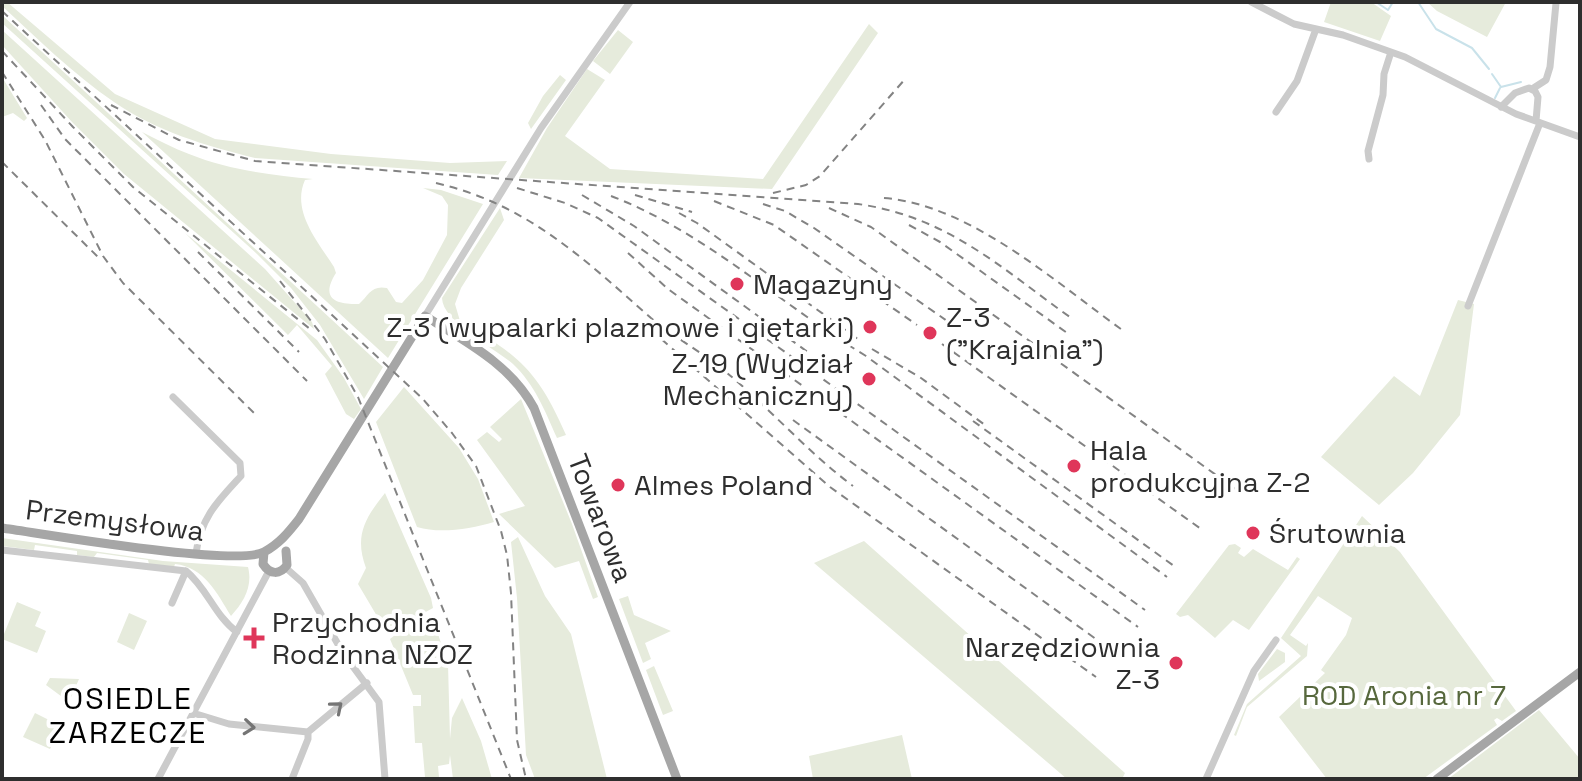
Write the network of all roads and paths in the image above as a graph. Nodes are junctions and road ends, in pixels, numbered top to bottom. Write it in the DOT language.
graph roads {
  1 [pos="630,2"];
  2 [pos="1251,2"];
  3 [pos="1556,3"];
  4 [pos="1316,29"];
  5 [pos="1391,52"];
  6 [pos="1532,89"];
  7 [pos="1501,107"];
  8 [pos="1276,112"];
  9 [pos="1538,122"];
  10 [pos="1580,137"];
  11 [pos="1369,159"];
  12 [pos="1468,306"];
  13 [pos="425,316"];
  14 [pos="173,397"];
  15 [pos="2,528"];
  16 [pos="281,549"];
  17 [pos="2,550"];
  18 [pos="264,552"];
  19 [pos="196,553"];
  20 [pos="222,555"];
  21 [pos="266,567"];
  22 [pos="286,568"];
  23 [pos="186,571"];
  24 [pos="172,603"];
  25 [pos="237,632"];
  26 [pos="1276,640"];
  27 [pos="1580,672"];
  28 [pos="367,683"];
  29 [pos="193,713"];
  30 [pos="308,732"];
  31 [pos="158,779"];
  32 [pos="292,779"];
  33 [pos="385,779"];
  34 [pos="677,779"];
  35 [pos="1206,779"];
  36 [pos="1437,779"];
  1 -- 13 [label="street"];
  2 -- 4 [label="street"];
  3 -- 6 [label="street"];
  4 -- 5 [label="street"];
  4 -- 8 [label="street"];
  5 -- 7 [label="street"];
  5 -- 11 [label="street"];
  6 -- 7 [label="street"];
  6 -- 9 [label="street"];
  7 -- 9 [label="street"];
  9 -- 10 [label="street"];
  9 -- 12 [label="street"];
  13 -- 16 [label="main road"];
  13 -- 34 [label="main road, Towarowa"];
  14 -- 19 [label="street"];
  15 -- 19 [label="main road, Przemysłowa"];
  16 -- 18 [label="main road"];
  16 -- 22 [label="main road"];
  17 -- 23 [label="street"];
  18 -- 20 [label="main road, Przemysłowa"];
  18 -- 21 [label="main road"];
  19 -- 20 [label="main road, Przemysłowa"];
  20 -- 21 [label="main road, Przemysłowa"];
  21 -- 22 [label="main road"];
  21 -- 25 [label="street"];
  22 -- 28 [label="street"];
  23 -- 24 [label="street"];
  23 -- 25 [label="street"];
  25 -- 29 [label="street"];
  26 -- 35 [label="street"];
  27 -- 36 [label="main road"];
  30 -- 28 [label="street, one-way"];
  28 -- 33 [label="street"];
  29 -- 30 [label="street, one-way"];
  29 -- 31 [label="street"];
  30 -- 32 [label="street"];
}
